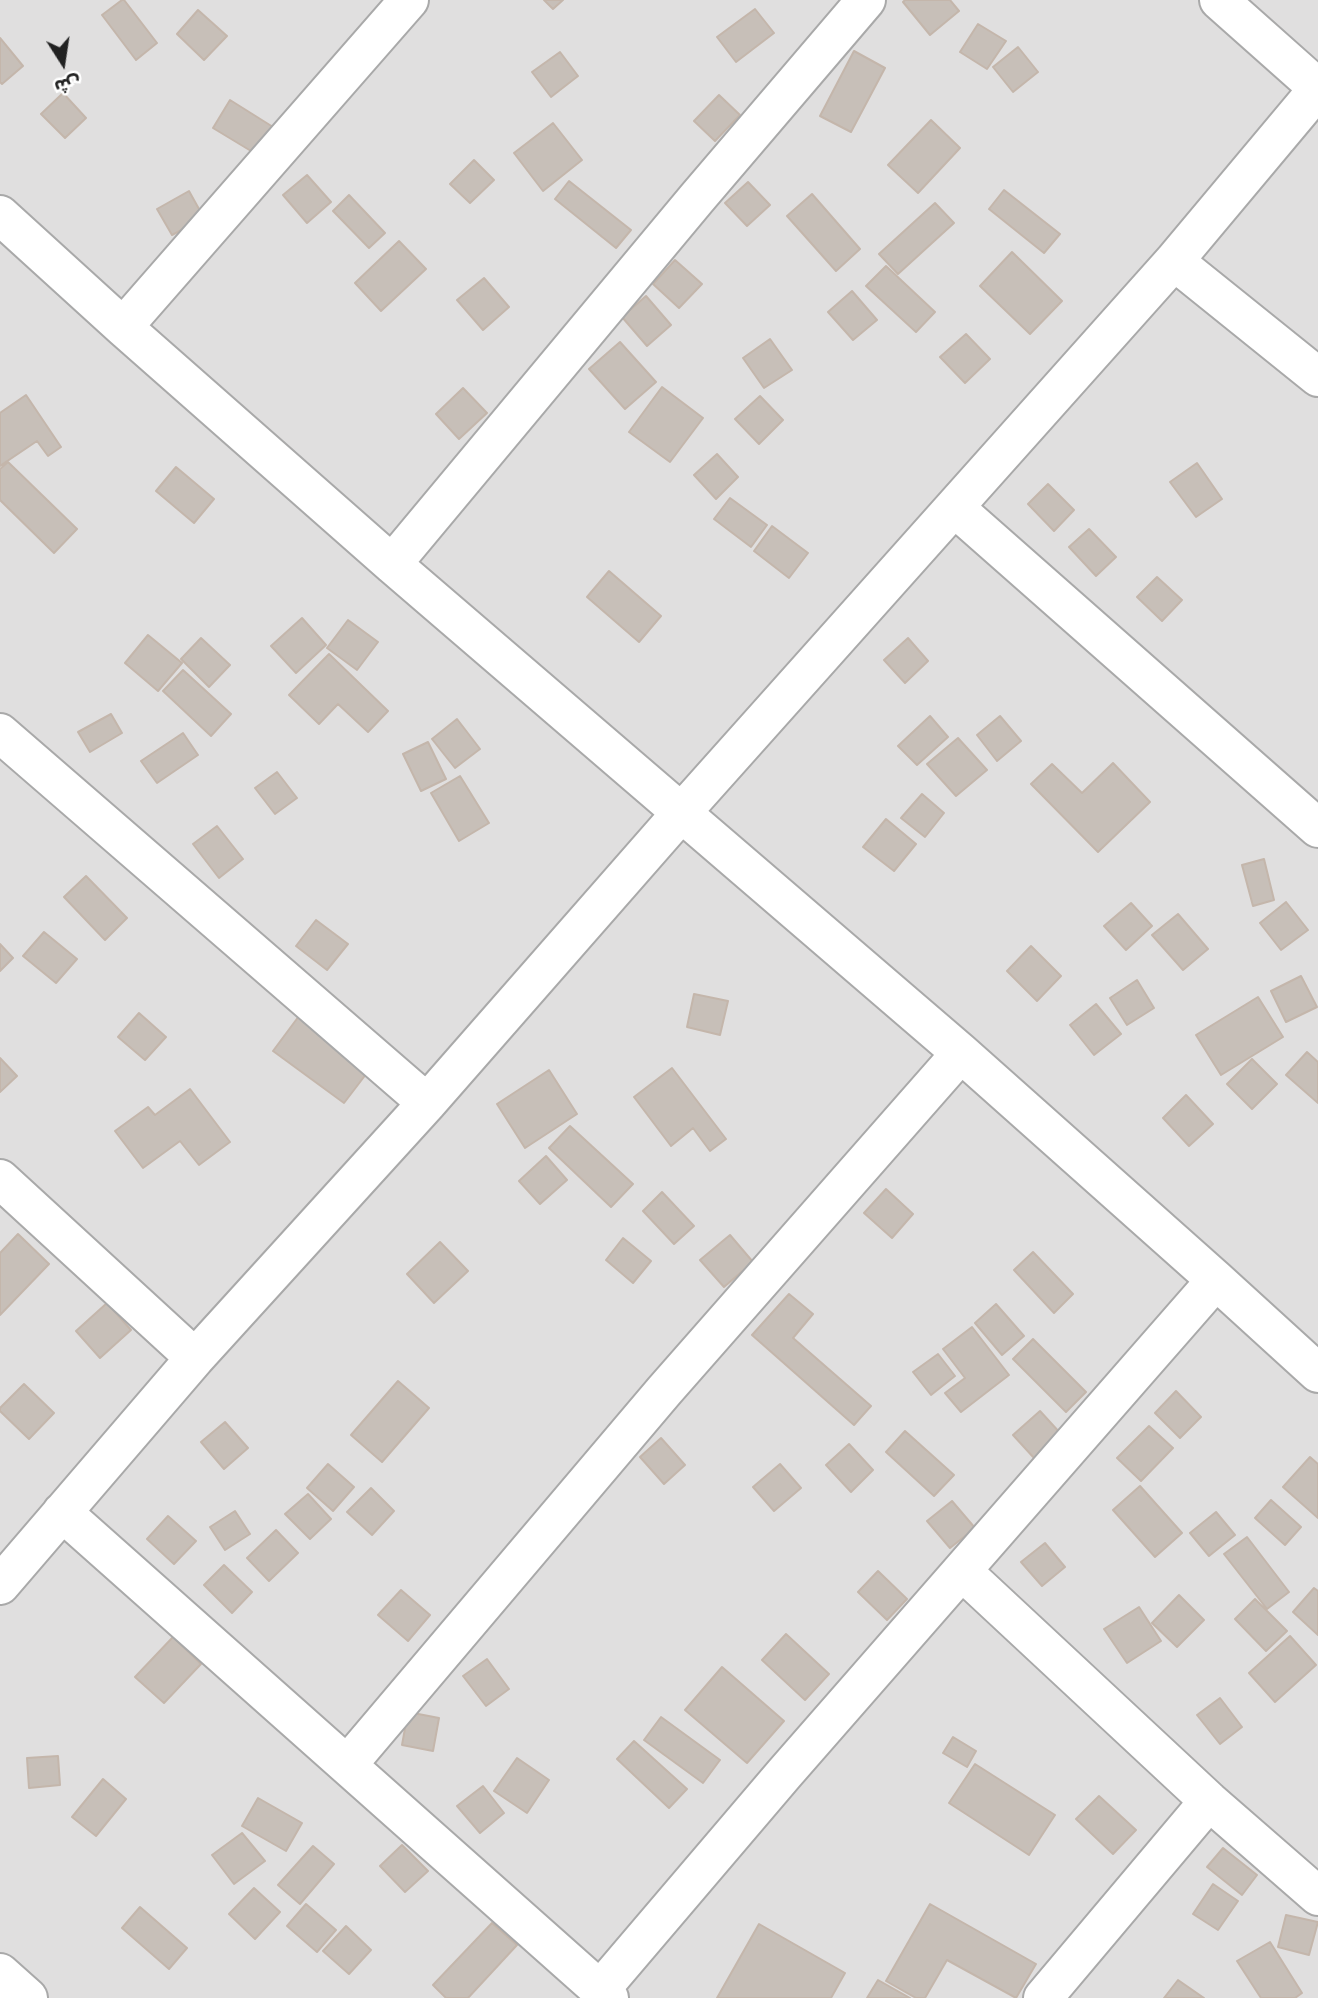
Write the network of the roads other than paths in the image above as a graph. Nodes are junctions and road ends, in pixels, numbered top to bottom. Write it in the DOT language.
graph roads {
  1 [pos="866,0"];
  2 [pos="1219,0"];
  3 [pos="393,5"];
  4 [pos="1318,89"];
  5 [pos="0,215"];
  6 [pos="1174,261"];
  7 [pos="123,327"];
  8 [pos="1318,377"];
  9 [pos="955,508"];
  10 [pos="392,564"];
  11 [pos="0,733"];
  12 [pos="682,812"];
  13 [pos="1318,828"];
  14 [pos="961,1053"];
  15 [pos="428,1103"];
  16 [pos="0,1179"];
  17 [pos="1216,1280"];
  18 [pos="195,1358"];
  19 [pos="1318,1373"];
  20 [pos="62,1512"];
  21 [pos="962,1571"];
  22 [pos="0,1585"];
  23 [pos="348,1764"];
  24 [pos="1209,1801"];
  25 [pos="1318,1896"];
  26 [pos="0,1973"];
  27 [pos="605,1994"];
  28 [pos="28,1998"];
  29 [pos="1043,1998"];
  1 -- 10 [label="street"];
  2 -- 4 [label="street"];
  3 -- 7 [label="street"];
  4 -- 6 [label="street"];
  5 -- 7 [label="street"];
  6 -- 8 [label="street"];
  6 -- 9 [label="street"];
  7 -- 10 [label="street"];
  9 -- 12 [label="street"];
  9 -- 13 [label="street"];
  10 -- 12 [label="street"];
  11 -- 15 [label="street"];
  12 -- 14 [label="street"];
  12 -- 15 [label="street"];
  14 -- 17 [label="street"];
  14 -- 23 [label="street"];
  15 -- 18 [label="street"];
  16 -- 18 [label="street"];
  17 -- 19 [label="street"];
  17 -- 21 [label="street"];
  18 -- 20 [label="street"];
  20 -- 22 [label="street"];
  20 -- 23 [label="street"];
  21 -- 24 [label="street"];
  21 -- 27 [label="street"];
  23 -- 27 [label="street"];
  24 -- 25 [label="street"];
  24 -- 29 [label="street"];
  26 -- 28 [label="street"];
}
